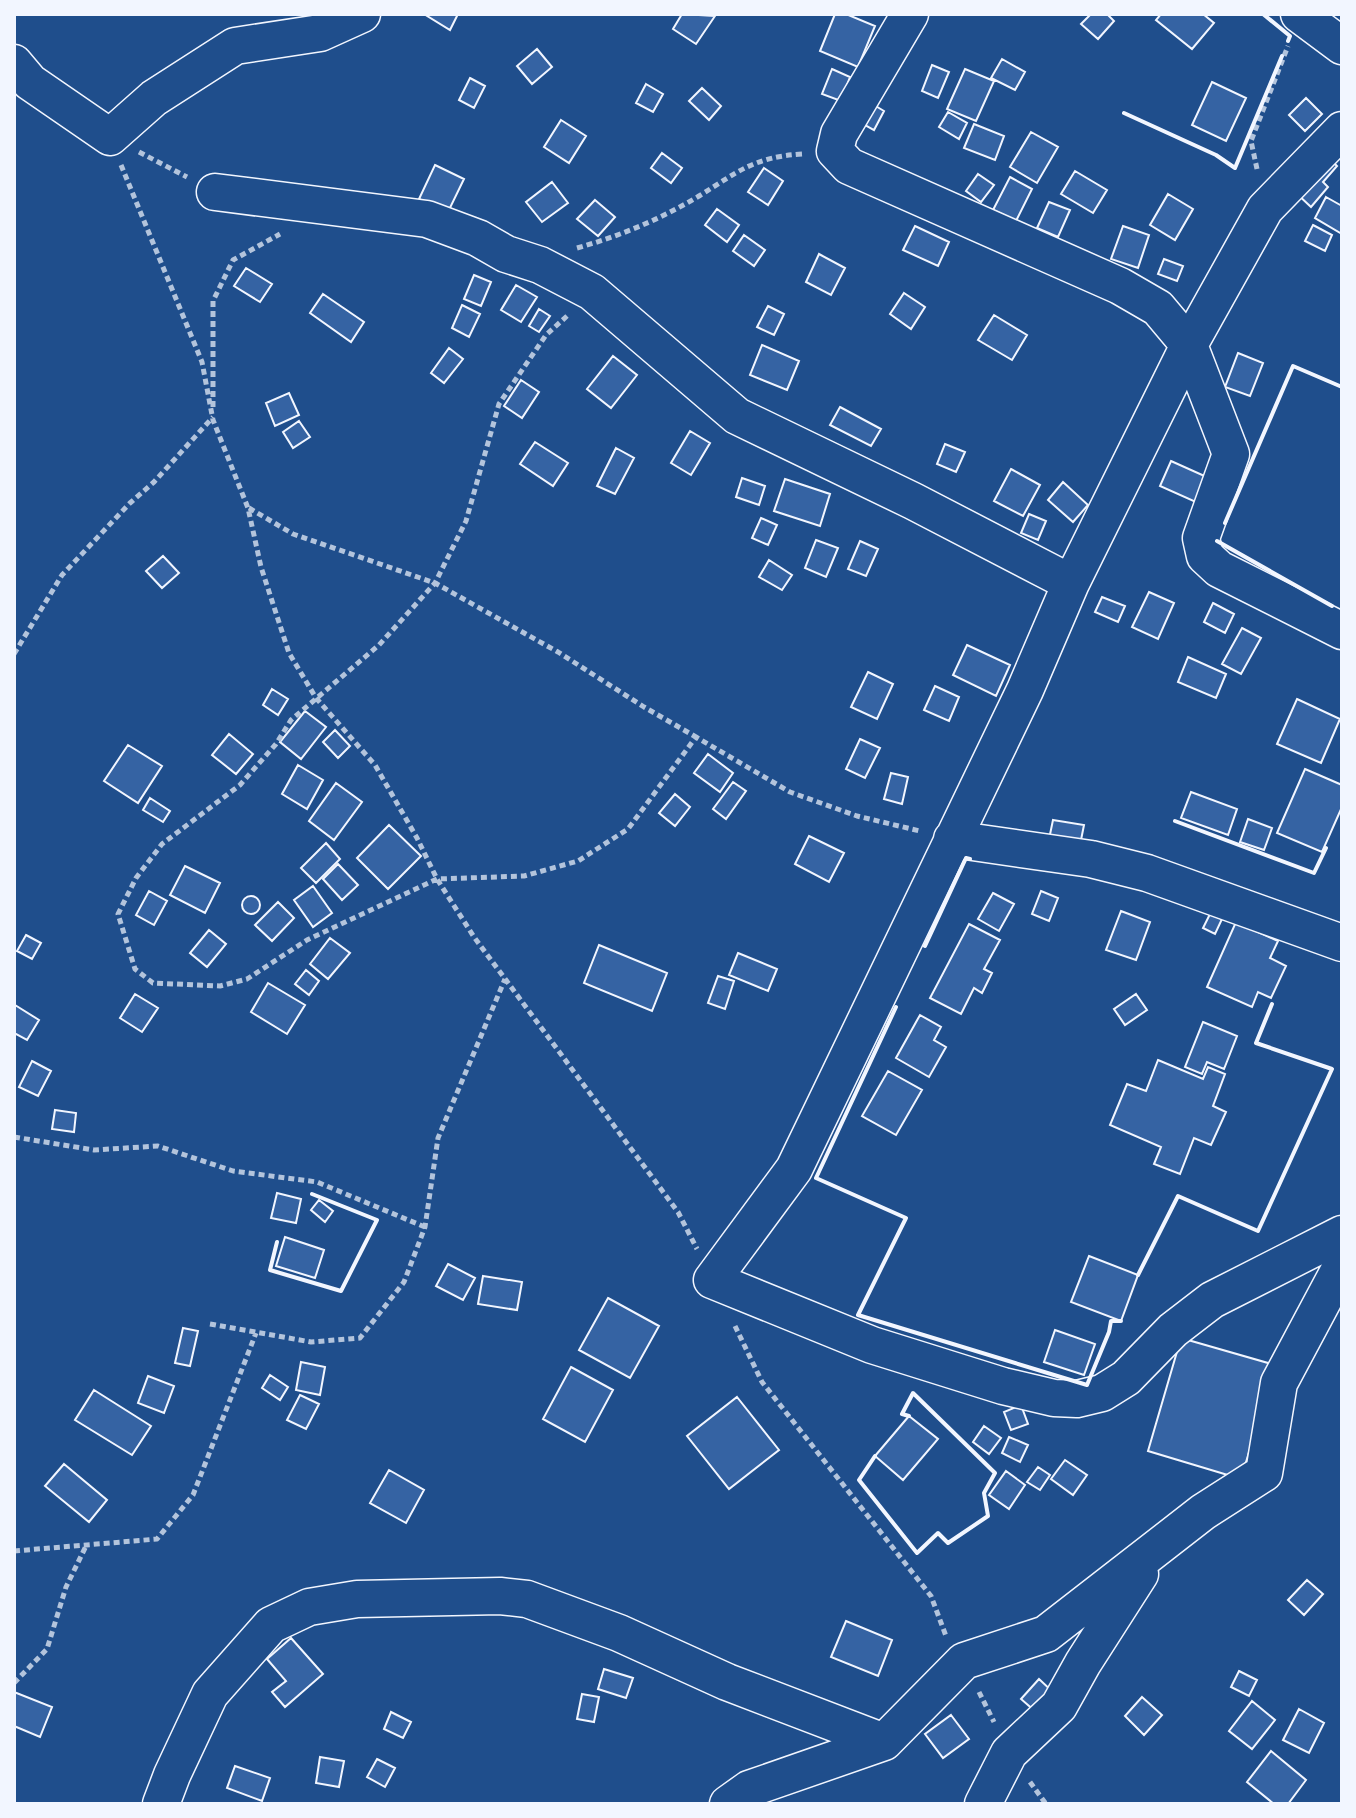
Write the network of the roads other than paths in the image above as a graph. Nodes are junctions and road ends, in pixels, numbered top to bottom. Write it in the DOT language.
graph roads {
  1 [pos="362,14"];
  2 [pos="910,14"];
  3 [pos="1300,14"];
  4 [pos="1342,46"];
  5 [pos="14,63"];
  6 [pos="1342,130"];
  7 [pos="215,192"];
  8 [pos="1189,345"];
  9 [pos="1071,583"];
  10 [pos="1342,631"];
  11 [pos="952,839"];
  12 [pos="1342,943"];
  13 [pos="1342,1234"];
  14 [pos="1342,1265"];
  15 [pos="1157,1550"];
  16 [pos="884,1742"];
  17 [pos="161,1804"];
  18 [pos="728,1804"];
  19 [pos="983,1804"];
  1 -- 5 [label="street"];
  2 -- 8 [label="street"];
  3 -- 4 [label="street"];
  6 -- 8 [label="street"];
  7 -- 9 [label="street"];
  8 -- 9 [label="street"];
  8 -- 10 [label="street"];
  9 -- 11 [label="street"];
  11 -- 12 [label="street"];
  11 -- 13 [label="street"];
  14 -- 15 [label="street"];
  15 -- 16 [label="street"];
  15 -- 19 [label="street"];
  16 -- 17 [label="street"];
  16 -- 18 [label="street"];
}
